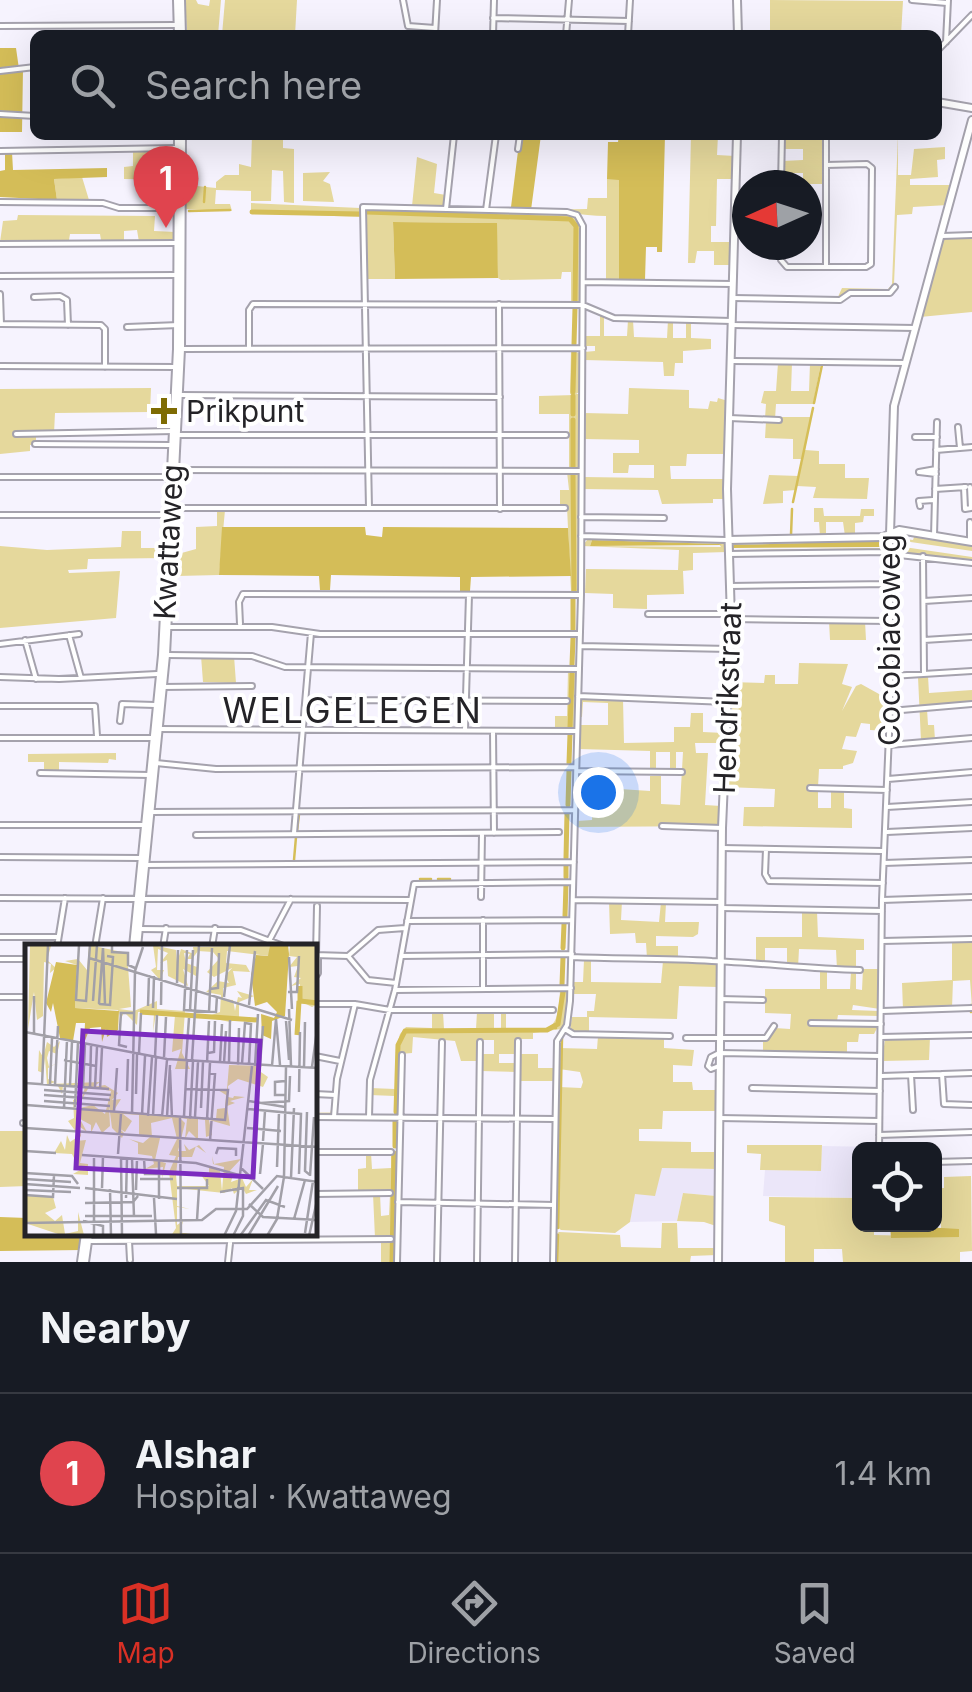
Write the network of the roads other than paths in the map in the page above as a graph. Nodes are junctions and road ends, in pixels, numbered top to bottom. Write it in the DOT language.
graph roads {
  1 [pos="179,0"];
  2 [pos="403,0"];
  3 [pos="437,0"];
  4 [pos="494,0"];
  5 [pos="569,0"];
  6 [pos="630,0"];
  7 [pos="737,0"];
  8 [pos="912,0"];
  9 [pos="948,1"];
  10 [pos="972,14"];
  11 [pos="493,18"];
  12 [pos="568,19"];
  13 [pos="629,20"];
  14 [pos="0,26"];
  15 [pos="180,30"];
  16 [pos="426,30"];
  17 [pos="435,30"];
  18 [pos="492,30"];
  19 [pos="567,30"];
  20 [pos="628,30"];
  21 [pos="738,30"];
  22 [pos="946,42"];
  23 [pos="942,46"];
  24 [pos="30,68"];
  25 [pos="0,71"];
  26 [pos="942,103"];
  27 [pos="972,108"];
  28 [pos="0,114"];
  29 [pos="30,116"];
  30 [pos="972,120"];
  31 [pos="180,140"];
  32 [pos="453,140"];
  33 [pos="495,140"];
  34 [pos="519,140"];
  35 [pos="737,140"];
  36 [pos="782,140"];
  37 [pos="826,140"];
  38 [pos="969,140"];
  39 [pos="180,148"];
  40 [pos="518,149"];
  41 [pos="0,151"];
  42 [pos="826,164"];
  43 [pos="782,170"];
  44 [pos="0,202"];
  45 [pos="180,208"];
  46 [pos="446,209"];
  47 [pos="486,210"];
  48 [pos="972,235"];
  49 [pos="942,236"];
  50 [pos="0,244"];
  51 [pos="180,244"];
  52 [pos="781,260"];
  53 [pos="826,267"];
  54 [pos="179,275"];
  55 [pos="0,276"];
  56 [pos="582,282"];
  57 [pos="734,284"];
  58 [pos="894,287"];
  59 [pos="0,294"];
  60 [pos="34,297"];
  61 [pos="733,298"];
  62 [pos="366,304"];
  63 [pos="499,304"];
  64 [pos="583,304"];
  65 [pos="732,323"];
  66 [pos="1,324"];
  67 [pos="68,325"];
  68 [pos="179,325"];
  69 [pos="127,327"];
  70 [pos="915,328"];
  71 [pos="367,348"];
  72 [pos="500,348"];
  73 [pos="582,348"];
  74 [pos="179,349"];
  75 [pos="249,349"];
  76 [pos="732,361"];
  77 [pos="905,363"];
  78 [pos="0,366"];
  79 [pos="105,366"];
  80 [pos="178,367"];
  81 [pos="176,395"];
  82 [pos="369,395"];
  83 [pos="500,397"];
  84 [pos="730,418"];
  85 [pos="779,420"];
  86 [pos="937,422"];
  87 [pos="958,427"];
  88 [pos="16,434"];
  89 [pos="500,434"];
  90 [pos="370,435"];
  91 [pos="566,435"];
  92 [pos="174,437"];
  93 [pos="915,437"];
  94 [pos="936,437"];
  95 [pos="35,444"];
  96 [pos="960,448"];
  97 [pos="972,448"];
  98 [pos="936,450"];
  99 [pos="368,471"];
  100 [pos="500,471"];
  101 [pos="581,471"];
  102 [pos="171,474"];
  103 [pos="0,478"];
  104 [pos="969,487"];
  105 [pos="936,489"];
  106 [pos="369,508"];
  107 [pos="564,508"];
  108 [pos="500,509"];
  109 [pos="169,511"];
  110 [pos="0,514"];
  111 [pos="581,517"];
  112 [pos="664,518"];
  113 [pos="970,522"];
  114 [pos="890,534"];
  115 [pos="581,536"];
  116 [pos="934,536"];
  117 [pos="728,540"];
  118 [pos="971,542"];
  119 [pos="890,553"];
  120 [pos="730,554"];
  121 [pos="923,556"];
  122 [pos="972,563"];
  123 [pos="891,584"];
  124 [pos="730,586"];
  125 [pos="469,594"];
  126 [pos="581,595"];
  127 [pos="972,598"];
  128 [pos="924,601"];
  129 [pos="648,614"];
  130 [pos="731,616"];
  131 [pos="890,620"];
  132 [pos="240,626"];
  133 [pos="164,627"];
  134 [pos="311,633"];
  135 [pos="79,634"];
  136 [pos="467,634"];
  137 [pos="580,634"];
  138 [pos="69,635"];
  139 [pos="972,638"];
  140 [pos="24,640"];
  141 [pos="924,640"];
  142 [pos="0,644"];
  143 [pos="580,646"];
  144 [pos="730,649"];
  145 [pos="164,655"];
  146 [pos="308,668"];
  147 [pos="467,668"];
  148 [pos="579,669"];
  149 [pos="972,671"];
  150 [pos="924,674"];
  151 [pos="891,676"];
  152 [pos="0,677"];
  153 [pos="81,678"];
  154 [pos="36,679"];
  155 [pos="162,681"];
  156 [pos="252,686"];
  157 [pos="578,696"];
  158 [pos="306,700"];
  159 [pos="466,701"];
  160 [pos="566,702"];
  161 [pos="727,702"];
  162 [pos="972,704"];
  163 [pos="160,705"];
  164 [pos="0,706"];
  165 [pos="890,712"];
  166 [pos="120,721"];
  167 [pos="303,729"];
  168 [pos="464,730"];
  169 [pos="493,730"];
  170 [pos="578,731"];
  171 [pos="158,734"];
  172 [pos="0,738"];
  173 [pos="98,738"];
  174 [pos="972,738"];
  175 [pos="889,745"];
  176 [pos="494,766"];
  177 [pos="300,768"];
  178 [pos="154,769"];
  179 [pos="576,769"];
  180 [pos="682,772"];
  181 [pos="972,772"];
  182 [pos="40,773"];
  183 [pos="888,779"];
  184 [pos="810,788"];
  185 [pos="887,790"];
  186 [pos="972,802"];
  187 [pos="886,806"];
  188 [pos="494,809"];
  189 [pos="296,810"];
  190 [pos="575,810"];
  191 [pos="150,812"];
  192 [pos="0,825"];
  193 [pos="148,826"];
  194 [pos="662,826"];
  195 [pos="722,828"];
  196 [pos="972,828"];
  197 [pos="559,832"];
  198 [pos="885,832"];
  199 [pos="482,834"];
  200 [pos="494,834"];
  201 [pos="196,835"];
  202 [pos="294,835"];
  203 [pos="722,848"];
  204 [pos="766,849"];
  205 [pos="884,851"];
  206 [pos="0,857"];
  207 [pos="972,860"];
  208 [pos="144,862"];
  209 [pos="574,862"];
  210 [pos="482,863"];
  211 [pos="884,863"];
  212 [pos="481,882"];
  213 [pos="573,882"];
  214 [pos="883,884"];
  215 [pos="481,897"];
  216 [pos="972,897"];
  217 [pos="0,898"];
  218 [pos="65,898"];
  219 [pos="103,898"];
  220 [pos="140,898"];
  221 [pos="290,898"];
  222 [pos="410,900"];
  223 [pos="573,900"];
  224 [pos="882,900"];
  225 [pos="722,905"];
  226 [pos="317,906"];
  227 [pos="882,911"];
  228 [pos="483,920"];
  229 [pos="572,920"];
  230 [pos="405,925"];
  231 [pos="166,928"];
  232 [pos="215,928"];
  233 [pos="138,929"];
  234 [pos="58,936"];
  235 [pos="0,937"];
  236 [pos="972,938"];
  237 [pos="268,940"];
  238 [pos="882,941"];
  239 [pos="57,944"];
  240 [pos="95,944"];
  241 [pos="136,944"];
  242 [pos="163,944"];
  243 [pos="212,944"];
  244 [pos="265,944"];
  245 [pos="278,944"];
  246 [pos="316,944"];
  247 [pos="484,954"];
  248 [pos="318,955"];
  249 [pos="348,956"];
  250 [pos="400,956"];
  251 [pos="572,956"];
  252 [pos="721,961"];
  253 [pos="860,970"];
  254 [pos="395,986"];
  255 [pos="570,988"];
  256 [pos="483,989"];
  257 [pos="720,1000"];
  258 [pos="763,1000"];
  259 [pos="354,1004"];
  260 [pos="318,1005"];
  261 [pos="972,1008"];
  262 [pos="390,1010"];
  263 [pos="553,1010"];
  264 [pos="881,1012"];
  265 [pos="811,1023"];
  266 [pos="881,1024"];
  267 [pos="774,1026"];
  268 [pos="565,1029"];
  269 [pos="972,1035"];
  270 [pos="670,1036"];
  271 [pos="881,1037"];
  272 [pos="686,1038"];
  273 [pos="719,1038"];
  274 [pos="518,1041"];
  275 [pos="442,1042"];
  276 [pos="480,1042"];
  277 [pos="720,1053"];
  278 [pos="402,1055"];
  279 [pos="880,1056"];
  280 [pos="318,1057"];
  281 [pos="340,1061"];
  282 [pos="972,1073"];
  283 [pos="942,1074"];
  284 [pos="911,1075"];
  285 [pos="880,1076"];
  286 [pos="752,1088"];
  287 [pos="880,1091"];
  288 [pos="318,1094"];
  289 [pos="335,1095"];
  290 [pos="972,1105"];
  291 [pos="913,1110"];
  292 [pos="318,1117"];
  293 [pos="334,1117"];
  294 [pos="369,1117"];
  295 [pos="400,1117"];
  296 [pos="440,1118"];
  297 [pos="479,1118"];
  298 [pos="719,1118"];
  299 [pos="518,1119"];
  300 [pos="556,1119"];
  301 [pos="879,1120"];
  302 [pos="972,1132"];
  303 [pos="879,1135"];
  304 [pos="879,1142"];
  305 [pos="318,1152"];
  306 [pos="391,1152"];
  307 [pos="972,1161"];
  308 [pos="942,1162"];
  309 [pos="390,1193"];
  310 [pos="318,1194"];
  311 [pos="398,1202"];
  312 [pos="438,1204"];
  313 [pos="478,1204"];
  314 [pos="516,1204"];
  315 [pos="554,1205"];
  316 [pos="231,1237"];
  317 [pos="86,1238"];
  318 [pos="391,1240"];
  319 [pos="129,1241"];
  320 [pos="130,1260"];
  321 [pos="83,1262"];
  322 [pos="228,1262"];
  323 [pos="397,1262"];
  324 [pos="437,1262"];
  325 [pos="477,1262"];
  326 [pos="515,1262"];
  327 [pos="553,1262"];
  328 [pos="718,1262"];
  1 -- 15 [label="main road"];
  2 -- 16 [label="street"];
  3 -- 17 [label="street"];
  4 -- 11 [label="street"];
  5 -- 12 [label="street"];
  6 -- 13 [label="street"];
  7 -- 21 [label="street"];
  8 -- 9 [label="street"];
  9 -- 22 [label="street"];
  10 -- 22 [label="street"];
  11 -- 12 [label="street"];
  11 -- 18 [label="street"];
  12 -- 13 [label="street"];
  12 -- 19 [label="street"];
  13 -- 20 [label="street"];
  14 -- 15 [label="street"];
  22 -- 23 [label="street"];
  24 -- 25 [label="street"];
  26 -- 27 [label="street"];
  28 -- 29 [label="street"];
  30 -- 38 [label="street, Cocobiacoweg"];
  31 -- 39 [label="main road, Kwattaweg"];
  32 -- 46 [label="street"];
  33 -- 47 [label="street"];
  34 -- 40 [label="street"];
  35 -- 57 [label="street, Hendrikstraat"];
  36 -- 43 [label="street"];
  37 -- 42 [label="street"];
  38 -- 49 [label="street, Cocobiacoweg"];
  39 -- 41 [label="street"];
  39 -- 45 [label="main road, Kwattaweg"];
  42 -- 53 [label="street"];
  42 -- 53 [label="street"];
  44 -- 45 [label="street"];
  45 -- 51 [label="main road, Kwattaweg"];
  46 -- 47 [label="street"];
  46 -- 62 [label="street"];
  47 -- 56 [label="street"];
  48 -- 49 [label="street"];
  49 -- 70 [label="street, Cocobiacoweg"];
  50 -- 51 [label="street"];
  51 -- 54 [label="main road, Kwattaweg"];
  52 -- 53 [label="street"];
  54 -- 55 [label="street"];
  54 -- 68 [label="main road, Kwattaweg"];
  56 -- 57 [label="street"];
  56 -- 64 [label="street"];
  57 -- 61 [label="street, Hendrikstraat"];
  58 -- 61 [label="street"];
  59 -- 66 [label="street"];
  60 -- 67 [label="street"];
  61 -- 65 [label="street, Hendrikstraat"];
  62 -- 63 [label="street"];
  62 -- 71 [label="street"];
  62 -- 75 [label="street"];
  63 -- 64 [label="street"];
  63 -- 72 [label="street"];
  64 -- 65 [label="street"];
  64 -- 73 [label="street"];
  65 -- 70 [label="street"];
  65 -- 76 [label="street, Hendrikstraat"];
  66 -- 67 [label="street"];
  67 -- 79 [label="street"];
  68 -- 69 [label="street"];
  68 -- 74 [label="main road, Kwattaweg"];
  70 -- 77 [label="street, Cocobiacoweg"];
  71 -- 72 [label="street"];
  71 -- 75 [label="street"];
  71 -- 82 [label="street"];
  72 -- 73 [label="street"];
  72 -- 83 [label="street"];
  73 -- 101 [label="street"];
  74 -- 75 [label="street"];
  74 -- 80 [label="main road, Kwattaweg"];
  76 -- 77 [label="street"];
  76 -- 84 [label="street, Hendrikstraat"];
  77 -- 114 [label="street, Cocobiacoweg"];
  78 -- 79 [label="street"];
  79 -- 80 [label="street"];
  80 -- 81 [label="main road, Kwattaweg"];
  81 -- 82 [label="street"];
  81 -- 92 [label="main road, Kwattaweg"];
  82 -- 83 [label="street"];
  82 -- 90 [label="street"];
  83 -- 89 [label="street"];
  84 -- 85 [label="street"];
  84 -- 117 [label="street, Hendrikstraat"];
  86 -- 94 [label="street"];
  87 -- 96 [label="street"];
  88 -- 92 [label="street"];
  89 -- 90 [label="street"];
  89 -- 91 [label="street"];
  89 -- 100 [label="street"];
  90 -- 92 [label="street"];
  90 -- 99 [label="street"];
  92 -- 95 [label="street"];
  92 -- 102 [label="main road, Kwattaweg"];
  93 -- 94 [label="street"];
  94 -- 98 [label="street"];
  96 -- 97 [label="street"];
  96 -- 98 [label="street"];
  98 -- 105 [label="street"];
  99 -- 100 [label="street"];
  99 -- 102 [label="street"];
  99 -- 106 [label="street"];
  100 -- 101 [label="street"];
  100 -- 108 [label="street"];
  101 -- 111 [label="street"];
  102 -- 103 [label="street"];
  102 -- 109 [label="main road, Kwattaweg"];
  104 -- 105 [label="street"];
  105 -- 116 [label="street"];
  106 -- 108 [label="street"];
  106 -- 109 [label="street"];
  107 -- 108 [label="street"];
  109 -- 110 [label="street"];
  109 -- 133 [label="main road, Kwattaweg"];
  111 -- 112 [label="street"];
  111 -- 115 [label="street"];
  113 -- 118 [label="street"];
  114 -- 116 [label="street"];
  114 -- 117 [label="street"];
  114 -- 119 [label="street, Cocobiacoweg"];
  115 -- 117 [label="street"];
  115 -- 126 [label="street"];
  116 -- 118 [label="street"];
  117 -- 120 [label="street, Hendrikstraat"];
  119 -- 120 [label="street"];
  119 -- 121 [label="street"];
  119 -- 123 [label="street, Cocobiacoweg"];
  120 -- 124 [label="street, Hendrikstraat"];
  121 -- 122 [label="street"];
  121 -- 128 [label="street"];
  123 -- 124 [label="street"];
  123 -- 131 [label="street, Cocobiacoweg"];
  124 -- 130 [label="street, Hendrikstraat"];
  125 -- 126 [label="street"];
  125 -- 132 [label="street"];
  125 -- 136 [label="street"];
  126 -- 137 [label="street"];
  127 -- 128 [label="street"];
  128 -- 141 [label="street"];
  129 -- 130 [label="street"];
  130 -- 131 [label="street"];
  130 -- 144 [label="street, Hendrikstraat"];
  131 -- 151 [label="street, Cocobiacoweg"];
  132 -- 133 [label="street"];
  132 -- 134 [label="street"];
  133 -- 145 [label="main road, Kwattaweg"];
  134 -- 136 [label="street"];
  134 -- 146 [label="street"];
  135 -- 138 [label="street"];
  136 -- 137 [label="street"];
  136 -- 147 [label="street"];
  137 -- 143 [label="street"];
  138 -- 140 [label="street"];
  138 -- 153 [label="street"];
  139 -- 141 [label="street"];
  140 -- 142 [label="street"];
  140 -- 154 [label="street"];
  141 -- 150 [label="street"];
  143 -- 144 [label="street"];
  143 -- 148 [label="street"];
  144 -- 161 [label="street, Hendrikstraat"];
  145 -- 146 [label="street"];
  145 -- 155 [label="main road, Kwattaweg"];
  146 -- 147 [label="street"];
  146 -- 158 [label="street"];
  147 -- 148 [label="street"];
  147 -- 159 [label="street"];
  148 -- 157 [label="street"];
  149 -- 150 [label="street"];
  150 -- 151 [label="street"];
  151 -- 165 [label="street, Cocobiacoweg"];
  152 -- 154 [label="street"];
  153 -- 154 [label="street"];
  153 -- 155 [label="street"];
  155 -- 156 [label="street"];
  155 -- 163 [label="main road, Kwattaweg"];
  157 -- 161 [label="street"];
  157 -- 170 [label="street"];
  158 -- 159 [label="street"];
  158 -- 167 [label="street"];
  159 -- 160 [label="street"];
  159 -- 168 [label="street"];
  161 -- 195 [label="street, Hendrikstraat"];
  162 -- 165 [label="street"];
  163 -- 166 [label="street"];
  163 -- 171 [label="main road, Kwattaweg"];
  164 -- 173 [label="street"];
  165 -- 175 [label="street, Cocobiacoweg"];
  167 -- 168 [label="street"];
  167 -- 171 [label="street"];
  167 -- 177 [label="street"];
  168 -- 169 [label="street"];
  169 -- 170 [label="street"];
  169 -- 176 [label="street"];
  170 -- 179 [label="street"];
  171 -- 173 [label="street"];
  171 -- 178 [label="main road, Kwattaweg"];
  172 -- 173 [label="street"];
  174 -- 175 [label="street"];
  175 -- 183 [label="street, Cocobiacoweg"];
  176 -- 177 [label="street"];
  176 -- 179 [label="street"];
  176 -- 188 [label="street"];
  177 -- 178 [label="street"];
  177 -- 189 [label="street"];
  178 -- 182 [label="street"];
  178 -- 191 [label="main road, Kwattaweg"];
  179 -- 180 [label="street"];
  179 -- 190 [label="street"];
  181 -- 183 [label="street"];
  183 -- 185 [label="street, Cocobiacoweg"];
  184 -- 185 [label="street"];
  185 -- 187 [label="street, Cocobiacoweg"];
  186 -- 187 [label="street"];
  187 -- 198 [label="street, Cocobiacoweg"];
  188 -- 189 [label="street"];
  188 -- 190 [label="street"];
  188 -- 200 [label="street"];
  189 -- 191 [label="street"];
  189 -- 202 [label="street"];
  190 -- 209 [label="street"];
  191 -- 193 [label="main road, Kwattaweg"];
  192 -- 193 [label="street"];
  193 -- 208 [label="main road, Kwattaweg"];
  194 -- 195 [label="street"];
  195 -- 203 [label="street, Hendrikstraat"];
  196 -- 198 [label="street"];
  197 -- 200 [label="street"];
  198 -- 205 [label="street, Cocobiacoweg"];
  199 -- 200 [label="street"];
  199 -- 202 [label="street"];
  199 -- 210 [label="street"];
  201 -- 202 [label="street"];
  203 -- 204 [label="street"];
  203 -- 225 [label="street, Hendrikstraat"];
  204 -- 205 [label="street"];
  204 -- 214 [label="street"];
  205 -- 211 [label="street, Cocobiacoweg"];
  206 -- 208 [label="street"];
  207 -- 211 [label="street"];
  208 -- 210 [label="street"];
  208 -- 220 [label="main road, Kwattaweg"];
  209 -- 210 [label="street"];
  209 -- 213 [label="street"];
  210 -- 212 [label="street"];
  211 -- 214 [label="street, Cocobiacoweg"];
  212 -- 213 [label="street"];
  212 -- 215 [label="street"];
  212 -- 222 [label="street"];
  213 -- 223 [label="street"];
  214 -- 224 [label="street, Cocobiacoweg"];
  216 -- 224 [label="street"];
  217 -- 218 [label="street"];
  218 -- 219 [label="street"];
  218 -- 234 [label="street"];
  219 -- 220 [label="street"];
  219 -- 240 [label="street"];
  220 -- 221 [label="street"];
  220 -- 233 [label="main road, Kwattaweg"];
  221 -- 222 [label="street"];
  221 -- 237 [label="street"];
  222 -- 230 [label="street"];
  223 -- 225 [label="street"];
  223 -- 229 [label="street"];
  224 -- 227 [label="street, Cocobiacoweg"];
  225 -- 227 [label="street"];
  225 -- 252 [label="street, Hendrikstraat"];
  226 -- 246 [label="street"];
  227 -- 238 [label="street, Cocobiacoweg"];
  228 -- 229 [label="street"];
  228 -- 230 [label="street"];
  228 -- 247 [label="street"];
  229 -- 251 [label="street"];
  230 -- 249 [label="street"];
  230 -- 250 [label="street"];
  231 -- 232 [label="street"];
  231 -- 233 [label="street"];
  231 -- 242 [label="street"];
  232 -- 237 [label="street"];
  232 -- 243 [label="street"];
  233 -- 241 [label="main road, Kwattaweg"];
  234 -- 235 [label="street"];
  234 -- 239 [label="street"];
  236 -- 238 [label="street"];
  237 -- 244 [label="street"];
  237 -- 245 [label="street"];
  238 -- 264 [label="street, Cocobiacoweg"];
  247 -- 250 [label="street"];
  247 -- 251 [label="street"];
  247 -- 256 [label="street"];
  248 -- 249 [label="street"];
  249 -- 254 [label="street"];
  250 -- 254 [label="street"];
  251 -- 252 [label="street"];
  251 -- 255 [label="street"];
  252 -- 253 [label="street"];
  252 -- 257 [label="street, Hendrikstraat"];
  254 -- 256 [label="street"];
  254 -- 262 [label="street"];
  255 -- 256 [label="street"];
  255 -- 268 [label="street"];
  257 -- 258 [label="street"];
  257 -- 273 [label="street, Hendrikstraat"];
  259 -- 260 [label="street"];
  259 -- 262 [label="street"];
  259 -- 281 [label="street"];
  261 -- 264 [label="street"];
  262 -- 263 [label="street"];
  262 -- 294 [label="street"];
  264 -- 266 [label="street, Cocobiacoweg"];
  265 -- 266 [label="street"];
  266 -- 271 [label="street, Cocobiacoweg"];
  267 -- 273 [label="street"];
  268 -- 270 [label="street"];
  268 -- 300 [label="street"];
  269 -- 271 [label="street"];
  271 -- 279 [label="street, Cocobiacoweg"];
  272 -- 273 [label="street"];
  273 -- 277 [label="street, Hendrikstraat"];
  274 -- 299 [label="street"];
  275 -- 296 [label="street"];
  276 -- 297 [label="street"];
  277 -- 279 [label="street"];
  277 -- 298 [label="street, Hendrikstraat"];
  278 -- 295 [label="street"];
  279 -- 285 [label="street, Cocobiacoweg"];
  280 -- 281 [label="street"];
  281 -- 289 [label="street"];
  282 -- 283 [label="street"];
  283 -- 284 [label="street"];
  283 -- 290 [label="street"];
  284 -- 285 [label="street"];
  284 -- 291 [label="street"];
  285 -- 287 [label="street, Cocobiacoweg"];
  286 -- 287 [label="street"];
  287 -- 301 [label="street, Cocobiacoweg"];
  288 -- 289 [label="street"];
  289 -- 293 [label="street"];
  292 -- 293 [label="street"];
  293 -- 294 [label="street"];
  294 -- 295 [label="street"];
  295 -- 296 [label="street"];
  295 -- 311 [label="street"];
  296 -- 297 [label="street"];
  296 -- 312 [label="street"];
  297 -- 299 [label="street"];
  297 -- 313 [label="street"];
  298 -- 301 [label="street"];
  298 -- 328 [label="street, Hendrikstraat"];
  299 -- 300 [label="street"];
  299 -- 314 [label="street"];
  300 -- 315 [label="street"];
  301 -- 303 [label="street, Cocobiacoweg"];
  302 -- 303 [label="street"];
  303 -- 304 [label="street, Cocobiacoweg"];
  305 -- 306 [label="street"];
  307 -- 308 [label="street"];
  309 -- 310 [label="street"];
  311 -- 312 [label="street"];
  311 -- 323 [label="street"];
  312 -- 313 [label="street"];
  312 -- 324 [label="street"];
  313 -- 314 [label="street"];
  313 -- 325 [label="street"];
  314 -- 315 [label="street"];
  314 -- 326 [label="street"];
  315 -- 327 [label="street"];
  316 -- 318 [label="street"];
  316 -- 319 [label="street"];
  316 -- 322 [label="street"];
  317 -- 319 [label="street"];
  317 -- 321 [label="main road"];
  319 -- 320 [label="street"];
}
